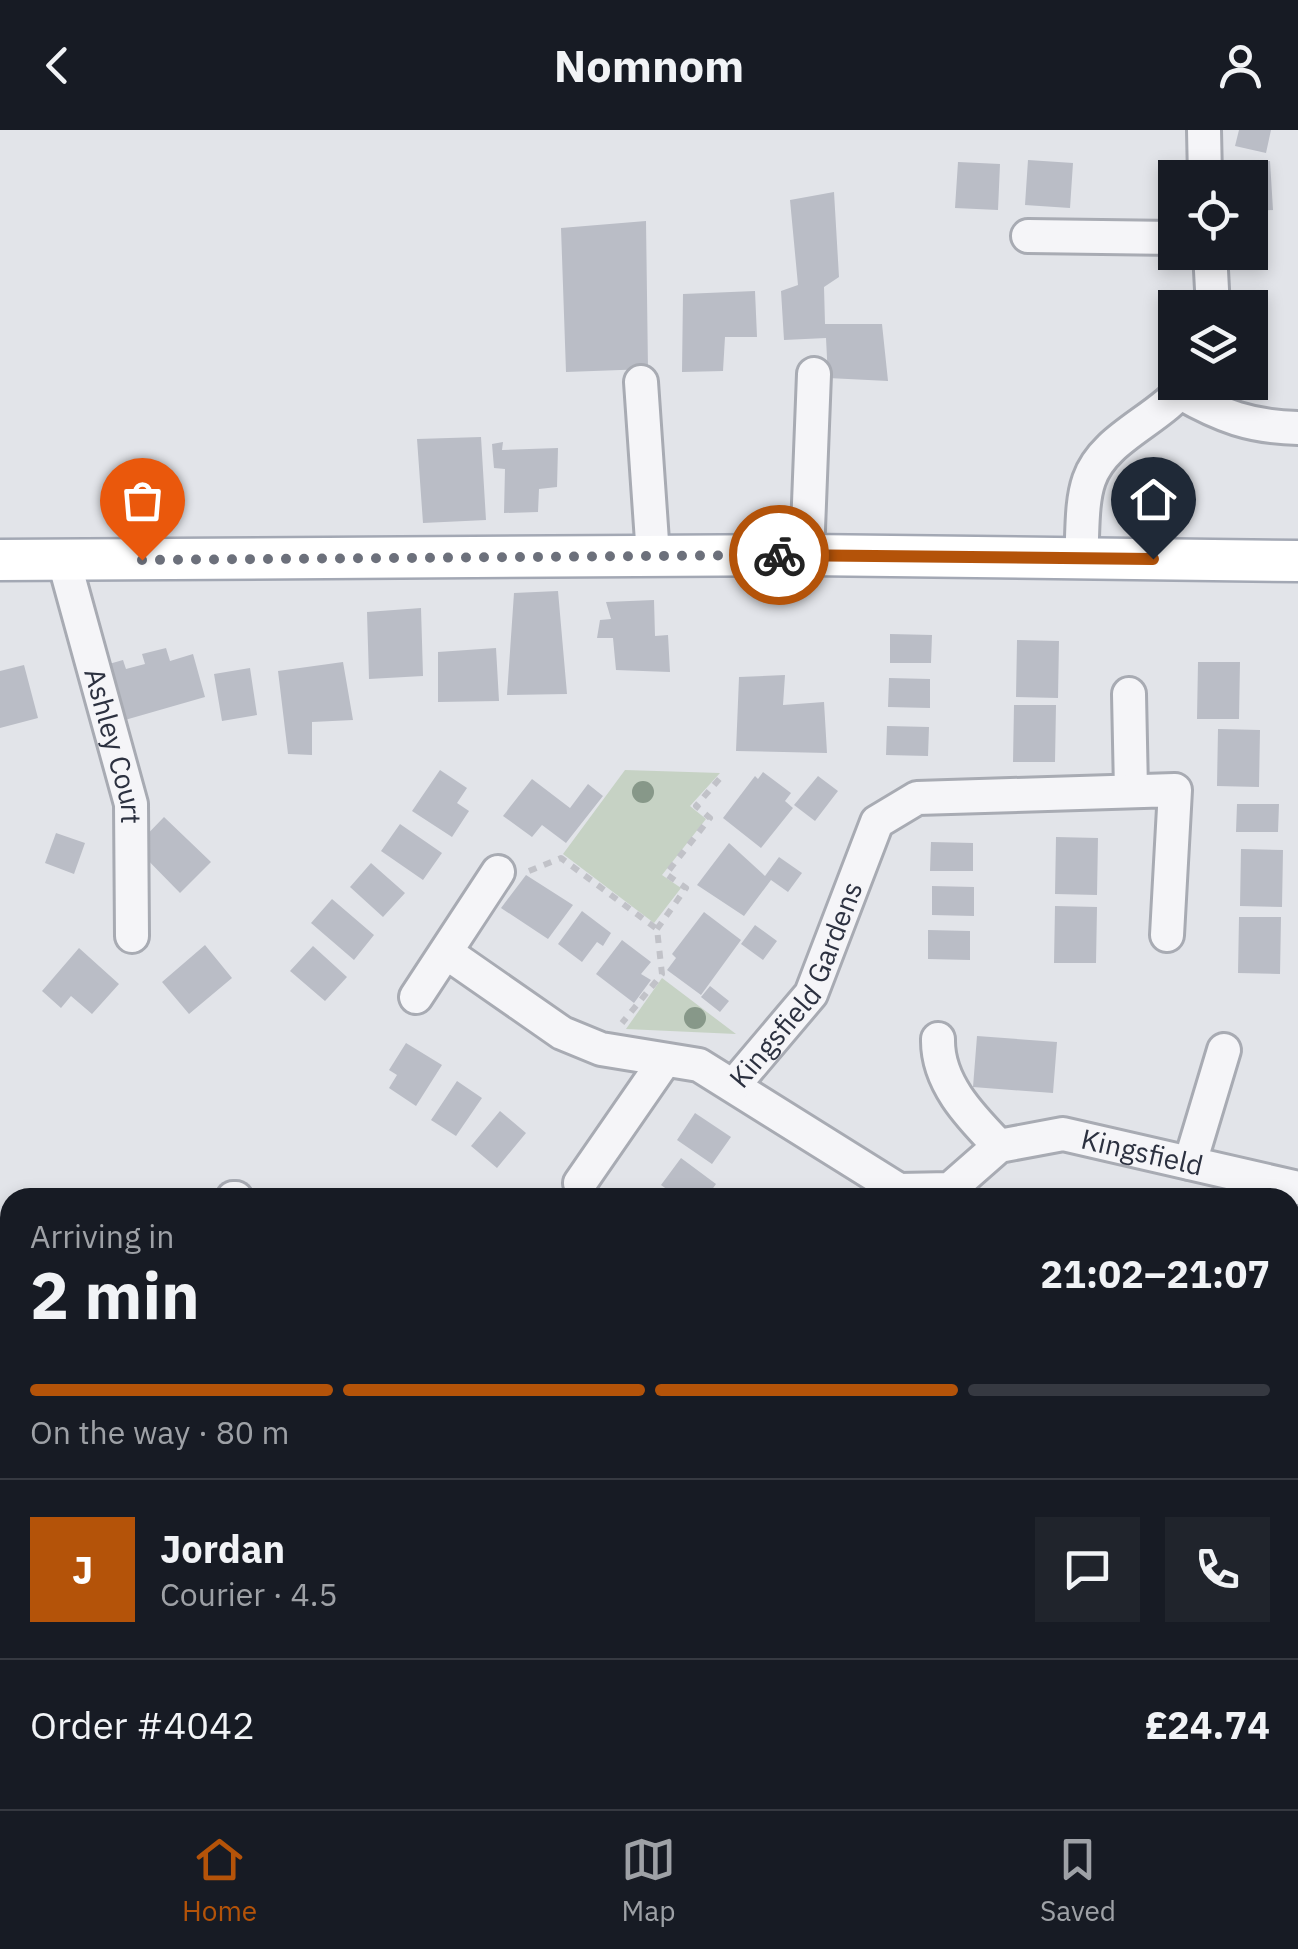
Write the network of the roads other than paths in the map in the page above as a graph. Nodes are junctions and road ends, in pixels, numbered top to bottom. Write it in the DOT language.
graph roads {
  1 [pos="1204,130"];
  2 [pos="1204,160"];
  3 [pos="1028,236"];
  4 [pos="1158,238"];
  5 [pos="814,374"];
  6 [pos="641,382"];
  7 [pos="1169,400"];
  8 [pos="1200,400"];
  9 [pos="1298,428"];
  10 [pos="807,555"];
  11 [pos="653,556"];
  12 [pos="1081,558"];
  13 [pos="0,560"];
  14 [pos="64,561"];
  15 [pos="1298,561"];
  16 [pos="1129,694"];
  17 [pos="1130,790"];
  18 [pos="498,872"];
  19 [pos="1168,935"];
  20 [pos="132,936"];
  21 [pos="447,953"];
  22 [pos="416,998"];
  23 [pos="938,1038"];
  24 [pos="1224,1050"];
  25 [pos="666,1060"];
  26 [pos="734,1085"];
  27 [pos="1000,1146"];
  28 [pos="1190,1163"];
  29 [pos="580,1183"];
  30 [pos="1234,1186"];
  31 [pos="896,1188"];
  32 [pos="951,1188"];
  33 [pos="1298,1188"];
  1 -- 2 [label="street"];
  3 -- 4 [label="street"];
  5 -- 10 [label="street"];
  6 -- 11 [label="street"];
  7 -- 12 [label="street"];
  8 -- 9 [label="street"];
  10 -- 11 [label="main road"];
  10 -- 12 [label="main road"];
  11 -- 14 [label="main road"];
  12 -- 15 [label="main road"];
  13 -- 14 [label="main road"];
  14 -- 20 [label="street, Ashley Court"];
  16 -- 17 [label="street"];
  17 -- 19 [label="street, Kingsfield Gardens"];
  17 -- 26 [label="street, Kingsfield Gardens"];
  18 -- 21 [label="street"];
  21 -- 22 [label="street"];
  21 -- 25 [label="street, Kingsfield Gardens"];
  23 -- 27 [label="street"];
  24 -- 28 [label="street"];
  25 -- 26 [label="street, Kingsfield Gardens"];
  25 -- 29 [label="street"];
  26 -- 31 [label="street"];
  27 -- 28 [label="street, Kingsfield"];
  27 -- 32 [label="street"];
  28 -- 30 [label="street, Kingsfield"];
  30 -- 33 [label="street, Kingsfield"];
}
